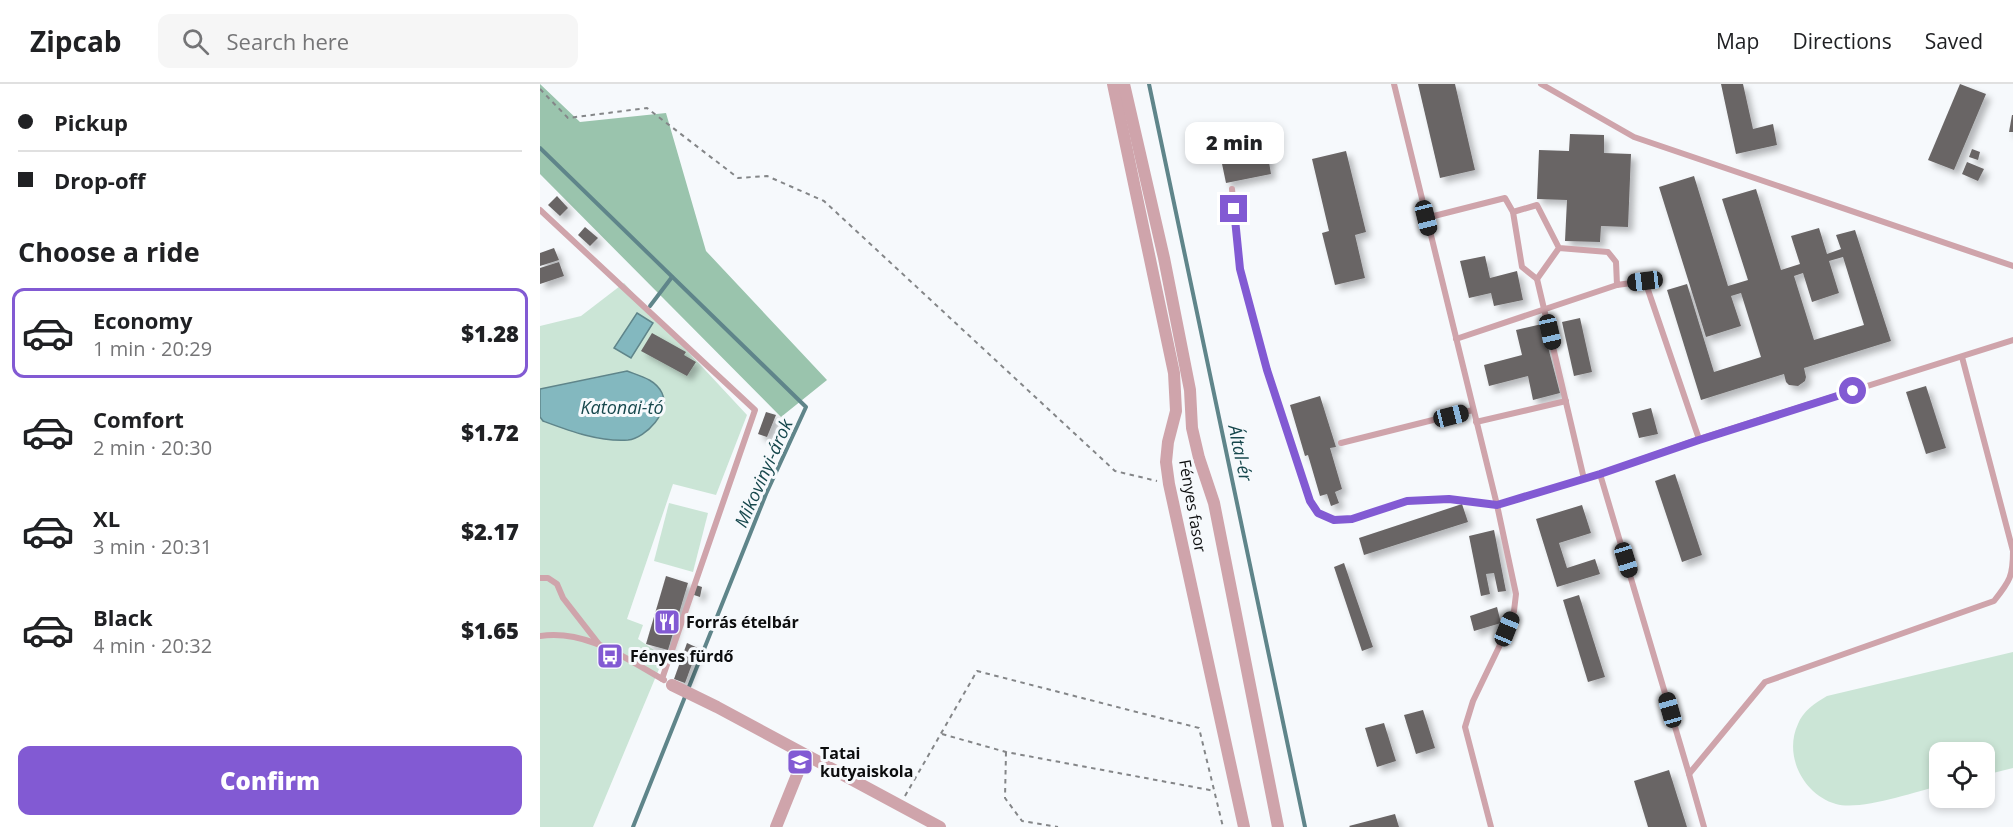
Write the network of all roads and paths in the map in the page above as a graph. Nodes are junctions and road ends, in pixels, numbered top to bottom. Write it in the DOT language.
graph roads {
  1 [pos="1113,84"];
  2 [pos="1124,84"];
  3 [pos="1394,84"];
  4 [pos="1541,84"];
  5 [pos="540,89"];
  6 [pos="1232,189"];
  7 [pos="540,210"];
  8 [pos="1513,212"];
  9 [pos="1426,218"];
  10 [pos="1559,248"];
  11 [pos="2013,266"];
  12 [pos="1538,279"];
  13 [pos="1617,285"];
  14 [pos="1545,309"];
  15 [pos="1456,339"];
  16 [pos="2013,340"];
  17 [pos="1962,357"];
  18 [pos="1566,401"];
  19 [pos="1473,410"];
  20 [pos="1476,422"];
  21 [pos="1699,440"];
  22 [pos="1341,443"];
  23 [pos="1600,474"];
  24 [pos="1584,479"];
  25 [pos="1169,484"];
  26 [pos="1497,505"];
  27 [pos="540,578"];
  28 [pos="540,636"];
  29 [pos="598,644"];
  30 [pos="672,684"];
  31 [pos="940,734"];
  32 [pos="1006,753"];
  33 [pos="805,755"];
  34 [pos="1689,774"];
  35 [pos="1215,791"];
  36 [pos="899,806"];
  37 [pos="776,827"];
  38 [pos="940,827"];
  39 [pos="1058,827"];
  40 [pos="1223,827"];
  41 [pos="1244,827"];
  42 [pos="1278,827"];
  43 [pos="1491,827"];
  44 [pos="1704,827"];
  1 -- 25 [label="street, Fényes fasor"];
  2 -- 42 [label="street"];
  3 -- 9 [label="lane"];
  4 -- 11 [label="lane"];
  5 -- 25 [label="path"];
  6 -- 26 [label="lane"];
  7 -- 30 [label="lane"];
  8 -- 9 [label="lane"];
  8 -- 10 [label="lane"];
  8 -- 12 [label="lane"];
  9 -- 15 [label="lane"];
  10 -- 12 [label="lane"];
  10 -- 13 [label="lane"];
  12 -- 14 [label="lane"];
  13 -- 14 [label="lane"];
  13 -- 21 [label="lane"];
  14 -- 15 [label="lane"];
  14 -- 18 [label="lane"];
  15 -- 19 [label="lane"];
  16 -- 17 [label="lane"];
  17 -- 21 [label="lane"];
  17 -- 34 [label="lane"];
  18 -- 20 [label="lane"];
  18 -- 24 [label="lane"];
  19 -- 20 [label="lane"];
  19 -- 22 [label="lane"];
  20 -- 26 [label="lane"];
  21 -- 23 [label="lane"];
  23 -- 24 [label="lane"];
  23 -- 34 [label="lane"];
  24 -- 26 [label="lane"];
  25 -- 41 [label="street, Fényes fasor"];
  26 -- 43 [label="lane"];
  27 -- 29 [label="lane"];
  28 -- 29 [label="lane"];
  29 -- 30 [label="lane"];
  30 -- 33 [label="street"];
  31 -- 32 [label="path"];
  31 -- 35 [label="path"];
  31 -- 36 [label="path"];
  32 -- 35 [label="path"];
  32 -- 39 [label="path"];
  33 -- 36 [label="street"];
  33 -- 37 [label="street"];
  34 -- 44 [label="lane"];
  35 -- 40 [label="path"];
  36 -- 38 [label="street"];
}
